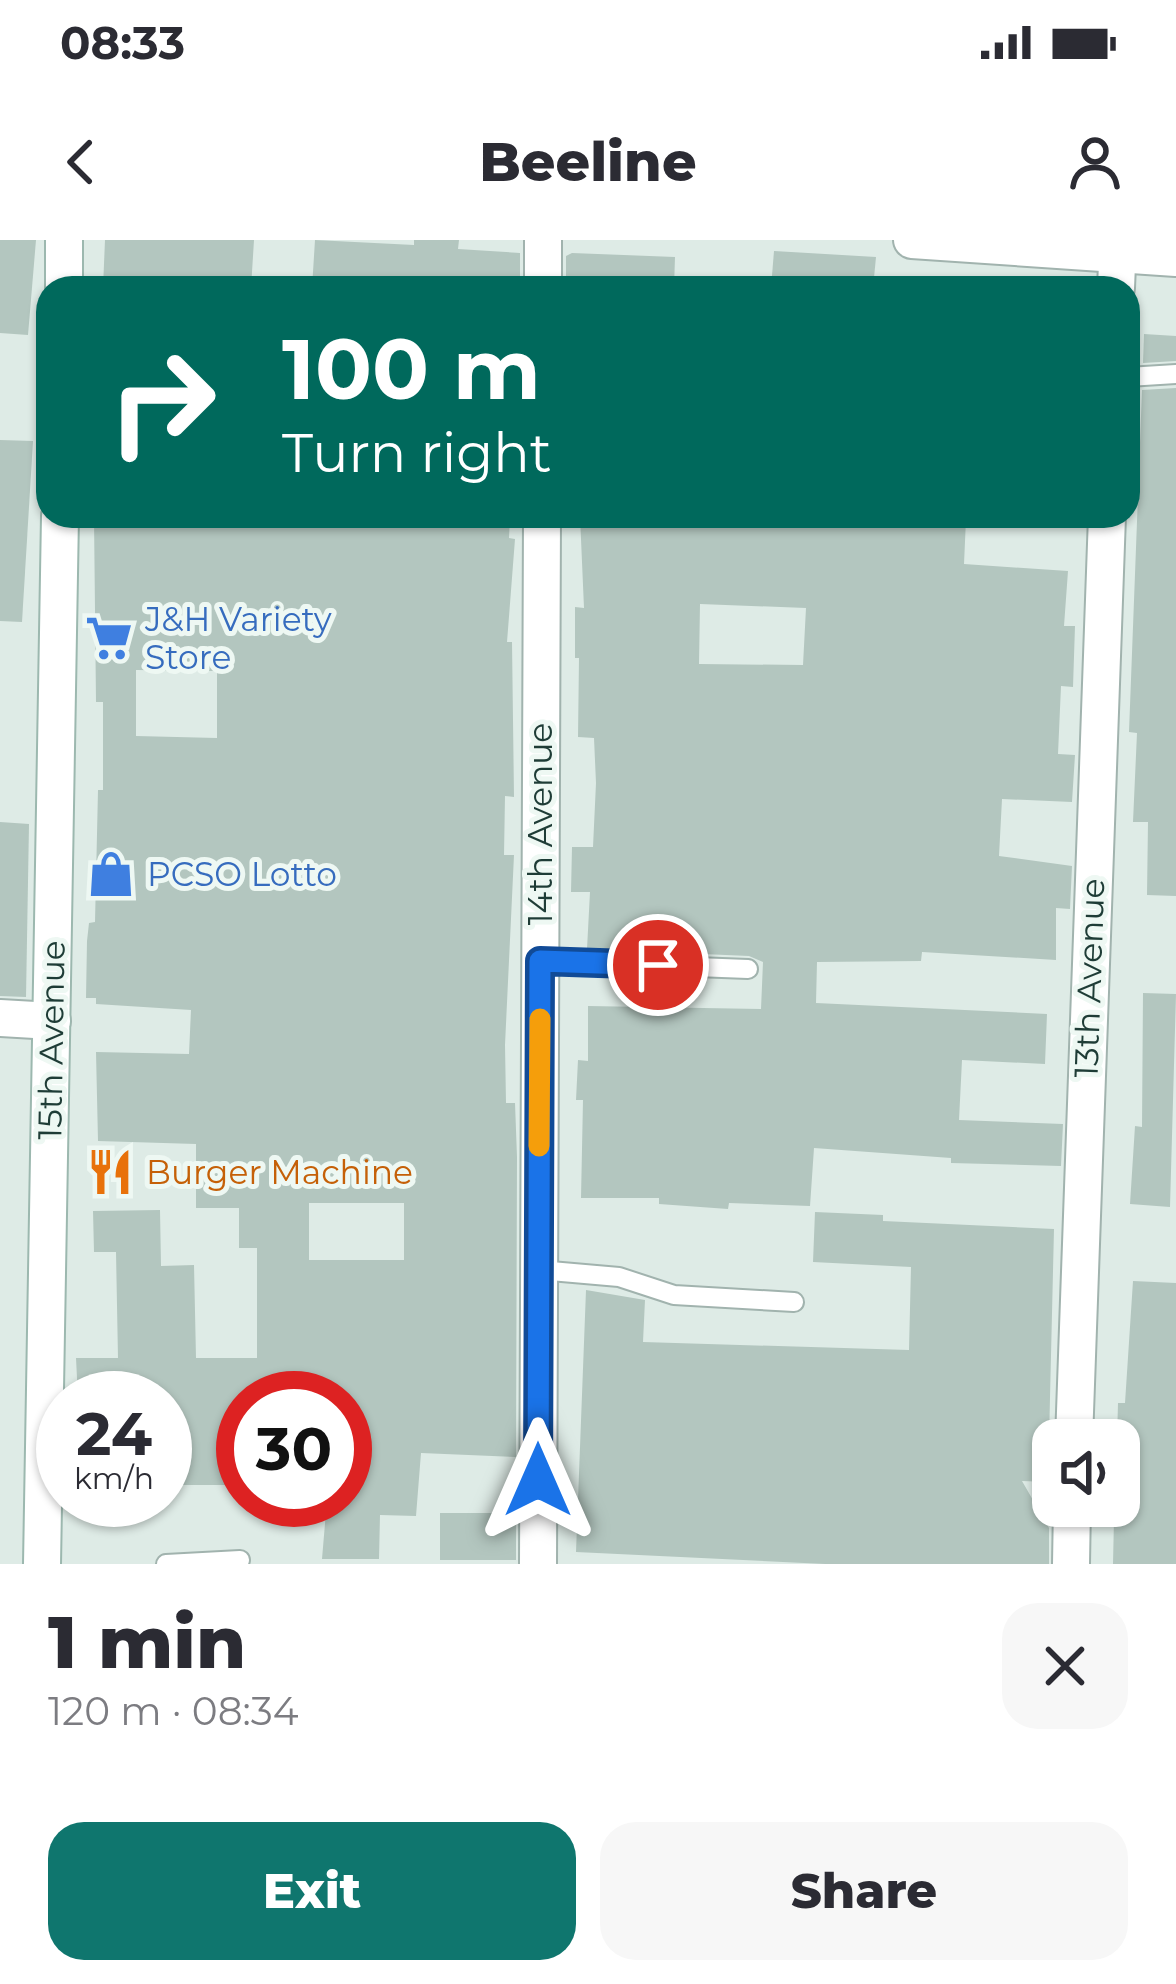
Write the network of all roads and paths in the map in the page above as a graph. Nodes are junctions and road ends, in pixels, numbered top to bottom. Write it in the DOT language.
graph roads {
  1 [pos="64,240"];
  2 [pos="543,240"];
  3 [pos="912,240"];
  4 [pos="1176,259"];
  5 [pos="1117,261"];
  6 [pos="64,276"];
  7 [pos="543,276"];
  8 [pos="1176,374"];
  9 [pos="1140,376"];
  10 [pos="60,528"];
  11 [pos="542,528"];
  12 [pos="1107,528"];
  13 [pos="540,961"];
  14 [pos="748,969"];
  15 [pos="0,1018"];
  16 [pos="52,1021"];
  17 [pos="539,1270"];
  18 [pos="794,1302"];
  19 [pos="1075,1419"];
  20 [pos="1071,1527"];
  21 [pos="240,1560"];
  22 [pos="42,1564"];
  23 [pos="166,1564"];
  24 [pos="538,1564"];
  25 [pos="1070,1564"];
  1 -- 6 [label="street"];
  2 -- 7 [label="street"];
  3 -- 5 [label="street"];
  4 -- 5 [label="street"];
  8 -- 9 [label="lane"];
  10 -- 16 [label="street, 15th Avenue"];
  11 -- 13 [label="street, 14th Avenue"];
  12 -- 19 [label="street, 13th Avenue"];
  13 -- 14 [label="lane"];
  13 -- 17 [label="street, 14th Avenue"];
  15 -- 16 [label="street"];
  16 -- 22 [label="street, 15th Avenue"];
  17 -- 18 [label="lane"];
  17 -- 24 [label="street, 14th Avenue"];
  20 -- 25 [label="street"];
  21 -- 23 [label="lane"];
}
